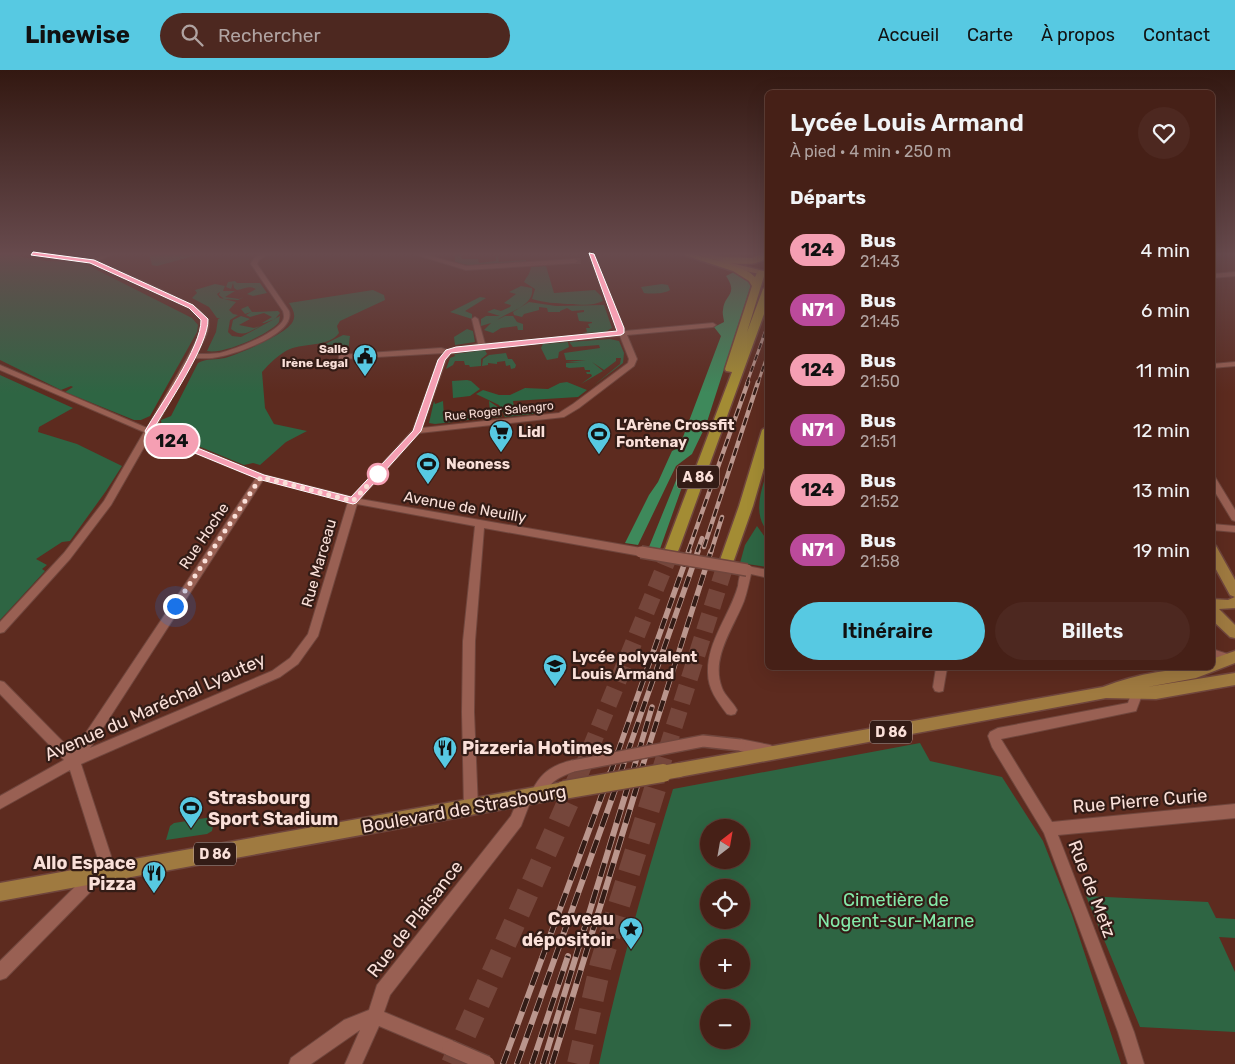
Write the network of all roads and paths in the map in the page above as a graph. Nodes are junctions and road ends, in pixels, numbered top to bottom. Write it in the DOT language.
graph roads {
  1 [pos="177,300"];
  2 [pos="279,300"];
  3 [pos="610,300"];
  4 [pos="751,300"];
  5 [pos="764,300"];
  6 [pos="475,320"];
  7 [pos="713,325"];
  8 [pos="621,333"];
  9 [pos="482,346"];
  10 [pos="448,352"];
  11 [pos="192,356"];
  12 [pos="342,357"];
  13 [pos="1235,364"];
  14 [pos="1215,366"];
  15 [pos="0,367"];
  16 [pos="724,405"];
  17 [pos="149,431"];
  18 [pos="417,431"];
  19 [pos="765,447"];
  20 [pos="261,477"];
  21 [pos="1215,483"];
  22 [pos="353,501"];
  23 [pos="1235,518"];
  24 [pos="480,525"];
  25 [pos="1215,527"];
  26 [pos="1235,529"];
  27 [pos="672,549"];
  28 [pos="1215,555"];
  29 [pos="727,560"];
  30 [pos="747,570"];
  31 [pos="765,573"];
  32 [pos="1235,592"];
  33 [pos="1235,602"];
  34 [pos="1215,604"];
  35 [pos="1215,614"];
  36 [pos="0,629"];
  37 [pos="1235,633"];
  38 [pos="314,634"];
  39 [pos="1215,654"];
  40 [pos="1231,658"];
  41 [pos="1215,664"];
  42 [pos="942,670"];
  43 [pos="1202,670"];
  44 [pos="1235,679"];
  45 [pos="0,686"];
  46 [pos="939,687"];
  47 [pos="1104,693"];
  48 [pos="1136,695"];
  49 [pos="731,710"];
  50 [pos="776,752"];
  51 [pos="74,760"];
  52 [pos="531,796"];
  53 [pos="0,803"];
  54 [pos="471,808"];
  55 [pos="1235,811"];
  56 [pos="1049,830"];
  57 [pos="98,874"];
  58 [pos="0,892"];
  59 [pos="0,972"];
  60 [pos="375,1016"];
  61 [pos="297,1064"];
  62 [pos="352,1064"];
  63 [pos="487,1064"];
  64 [pos="1136,1064"];
  1 -- 11 [label="street"];
  2 -- 11 [label="street"];
  3 -- 8 [label="street, Rue Roger Salengro"];
  4 -- 16 [label="highway"];
  5 -- 16 [label="highway, A 86"];
  6 -- 9 [label="street"];
  7 -- 8 [label="street"];
  8 -- 9 [label="street"];
  8 -- 18 [label="street, Rue Roger Salengro"];
  9 -- 10 [label="street"];
  10 -- 12 [label="street"];
  10 -- 18 [label="street"];
  11 -- 17 [label="street"];
  13 -- 14 [label="street"];
  15 -- 17 [label="street, Avenue de Neuilly"];
  16 -- 27 [label="highway, A 86"];
  17 -- 20 [label="street, Avenue de Neuilly"];
  17 -- 36 [label="street"];
  18 -- 22 [label="street"];
  19 -- 29 [label="highway"];
  20 -- 22 [label="street, Avenue de Neuilly"];
  20 -- 51 [label="street, Rue Hoche"];
  21 -- 23 [label="street"];
  22 -- 24 [label="street, Avenue de Neuilly"];
  22 -- 38 [label="street, Rue Marceau"];
  24 -- 30 [label="street, Avenue de Neuilly, bridge"];
  24 -- 54 [label="street"];
  25 -- 26 [label="street"];
  28 -- 32 [label="main road"];
  30 -- 31 [label="street, Avenue de Neuilly"];
  30 -- 49 [label="street"];
  33 -- 34 [label="main road"];
  35 -- 37 [label="main road"];
  38 -- 51 [label="street, Avenue du Maréchal Lyautey"];
  39 -- 40 [label="street"];
  40 -- 41 [label="main road"];
  42 -- 46 [label="street"];
  43 -- 47 [label="main road, D 86"];
  44 -- 48 [label="main road, D 86"];
  45 -- 51 [label="street"];
  47 -- 48 [label="main road, D 86"];
  47 -- 50 [label="main road, D 86"];
  48 -- 56 [label="street, Rue de Metz"];
  50 -- 52 [label="main road, Boulevard de Strasbourg / D 86, bridge"];
  50 -- 52 [label="street, Rue de Plaisance, bridge"];
  51 -- 53 [label="street, Avenue du Maréchal Lyautey"];
  51 -- 57 [label="street"];
  52 -- 54 [label="main road, Boulevard de Strasbourg / D 86"];
  52 -- 60 [label="street, Rue de Plaisance"];
  54 -- 57 [label="main road, Boulevard de Strasbourg / D 86"];
  55 -- 56 [label="street, Rue Pierre Curie"];
  56 -- 64 [label="street, Rue de Metz"];
  57 -- 58 [label="main road, Boulevard de Strasbourg / D 86"];
  57 -- 59 [label="street"];
  60 -- 61 [label="street"];
  60 -- 62 [label="street, Rue de Plaisance"];
  60 -- 63 [label="street, bridge"];
}
